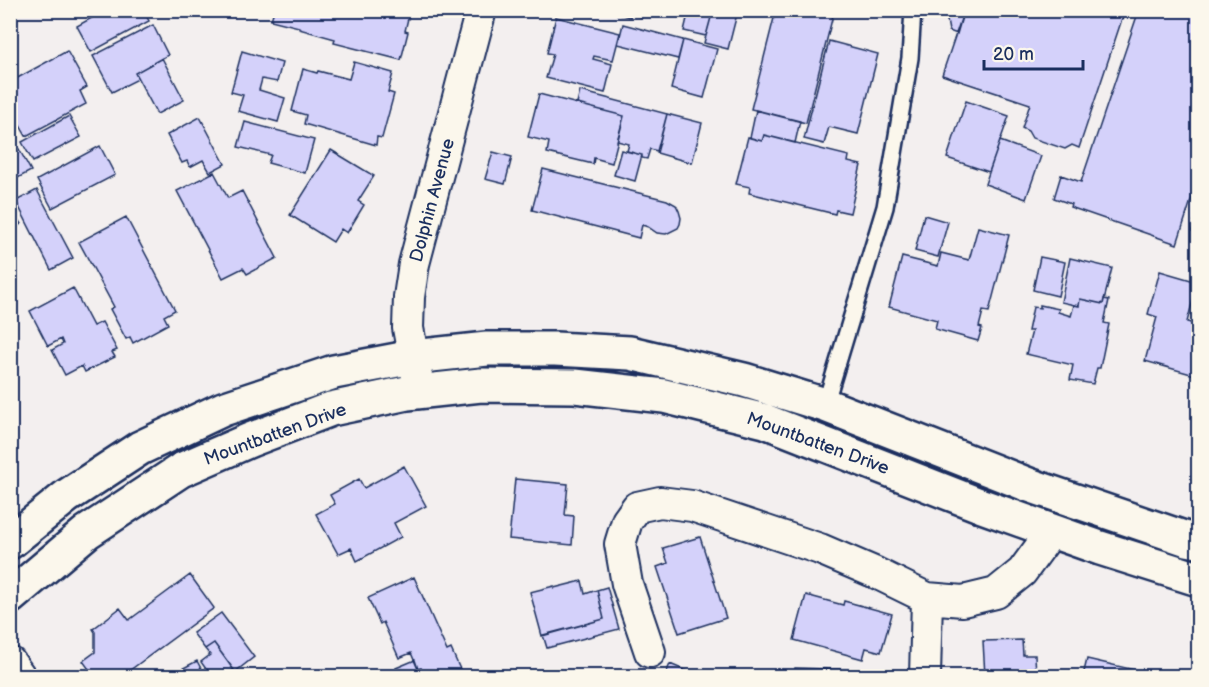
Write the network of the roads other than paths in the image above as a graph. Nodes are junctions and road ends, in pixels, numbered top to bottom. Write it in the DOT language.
graph roads {
  1 [pos="481,10"];
  2 [pos="913,10"];
  3 [pos="413,357"];
  4 [pos="420,392"];
  5 [pos="825,405"];
  6 [pos="1052,531"];
  7 [pos="1198,541"];
  8 [pos="10,542"];
  9 [pos="1198,579"];
  10 [pos="10,597"];
  11 [pos="927,598"];
  12 [pos="651,652"];
  13 [pos="10,662"];
  14 [pos="20,676"];
  15 [pos="925,676"];
  1 -- 3 [label="street, Dolphin Avenue"];
  2 -- 5 [label="lane"];
  3 -- 4 [label="street, Dolphin Avenue"];
  3 -- 5 [label="main road, Mountbatten Drive"];
  3 -- 8 [label="main road, Mountbatten Drive"];
  4 -- 6 [label="main road, Mountbatten Drive"];
  4 -- 10 [label="main road, Mountbatten Drive"];
  5 -- 7 [label="main road, Mountbatten Drive"];
  6 -- 9 [label="main road, Mountbatten Drive"];
  6 -- 11 [label="street"];
  11 -- 12 [label="street"];
  11 -- 15 [label="street"];
  13 -- 14 [label="street"];
}
